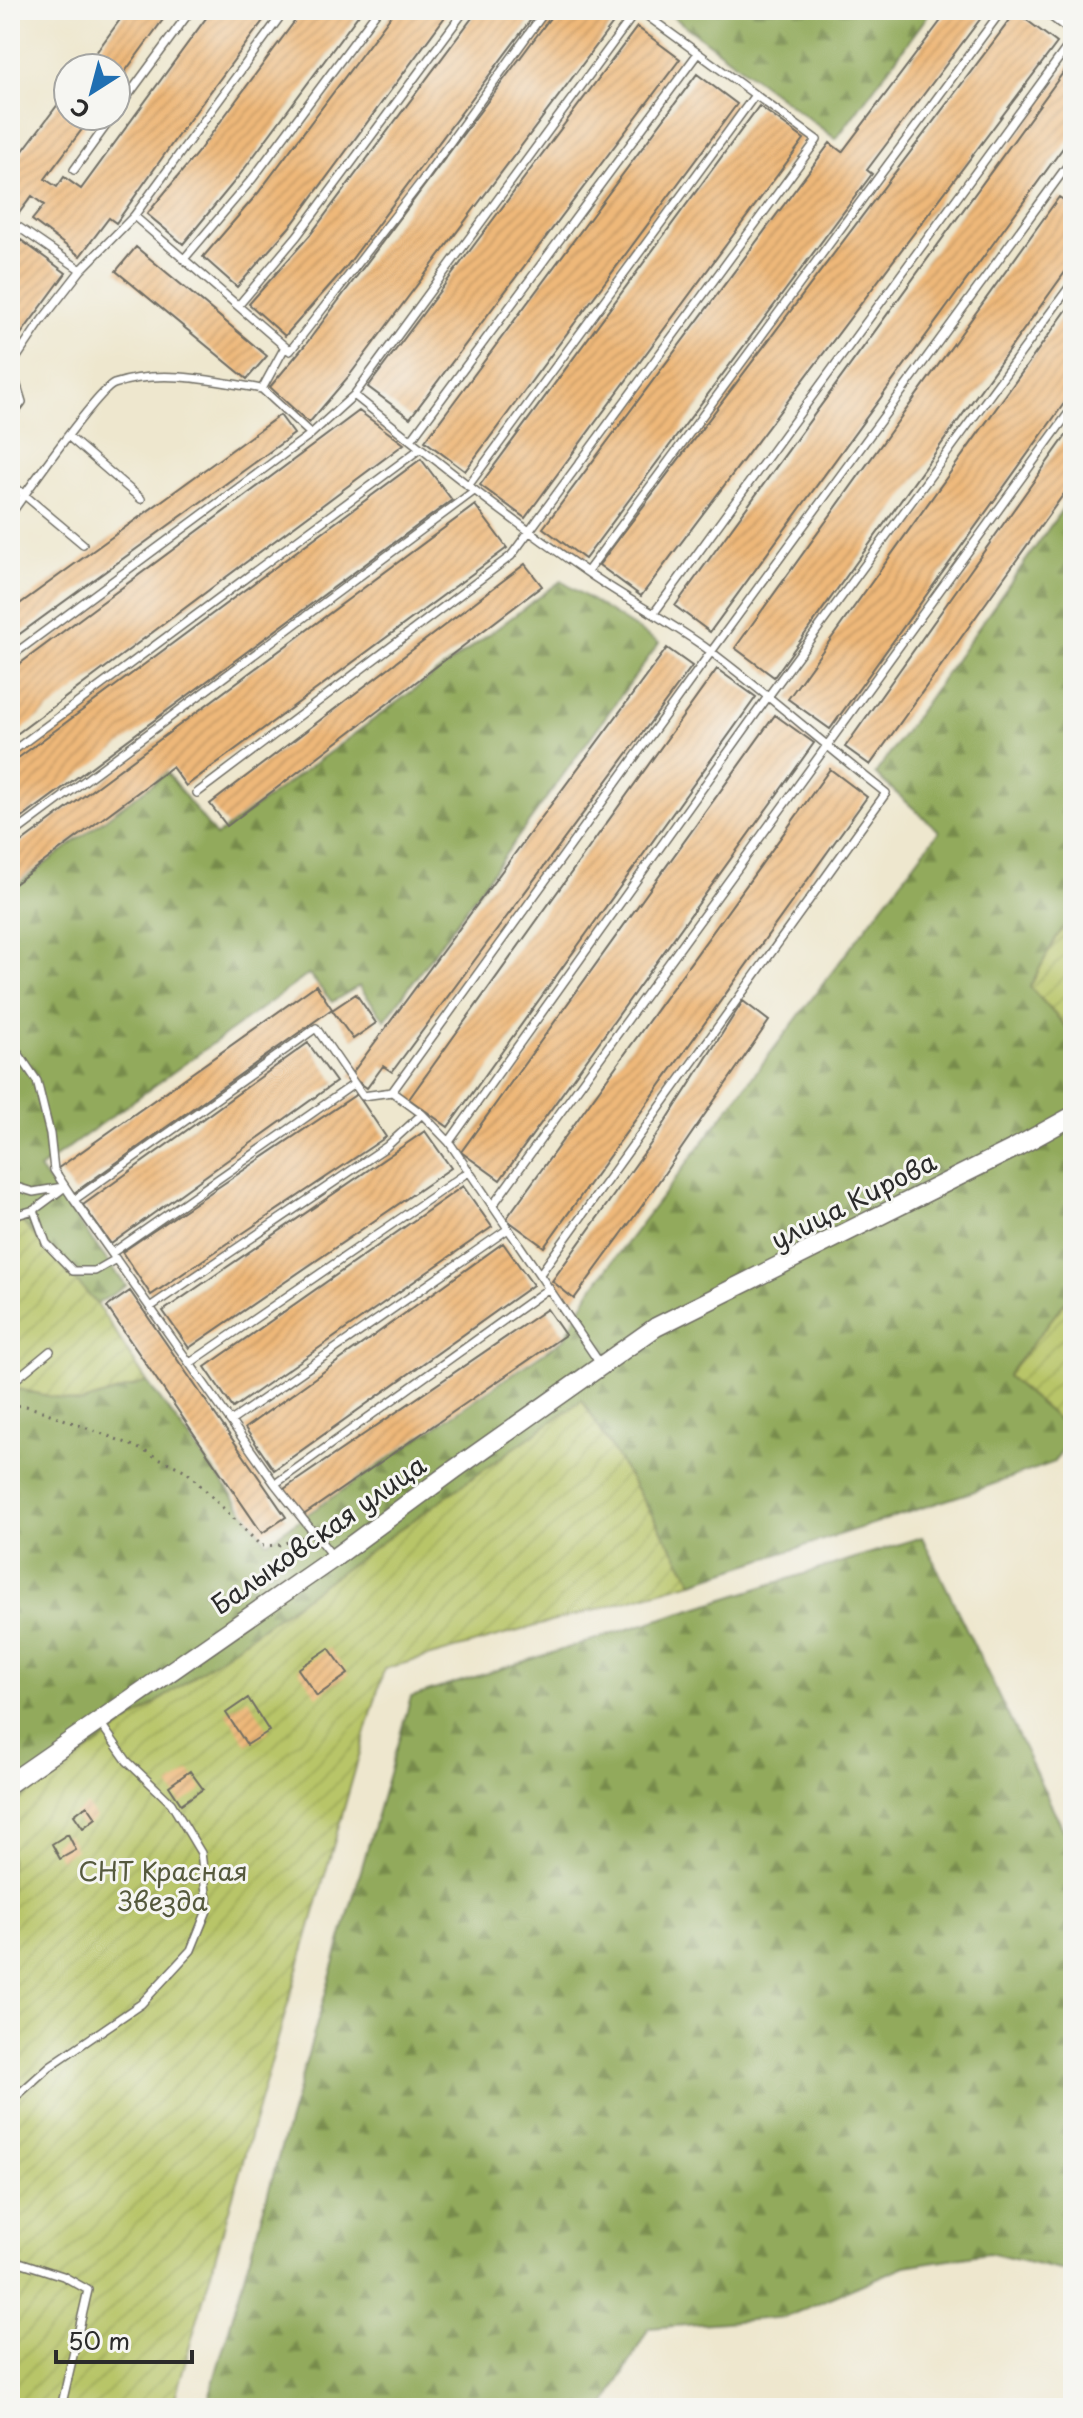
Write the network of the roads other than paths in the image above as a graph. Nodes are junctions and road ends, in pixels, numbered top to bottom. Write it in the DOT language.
graph roads {
  1 [pos="191,10"];
  2 [pos="285,10"];
  3 [pos="378,10"];
  4 [pos="465,10"];
  5 [pos="546,10"];
  6 [pos="638,10"];
  7 [pos="1002,10"];
  8 [pos="1042,10"];
  9 [pos="1073,33"];
  10 [pos="1073,39"];
  11 [pos="698,53"];
  12 [pos="132,90"];
  13 [pos="755,95"];
  14 [pos="101,132"];
  15 [pos="1073,158"];
  16 [pos="74,170"];
  17 [pos="134,216"];
  18 [pos="10,236"];
  19 [pos="184,259"];
  20 [pos="81,270"];
  21 [pos="1073,282"];
  22 [pos="238,306"];
  23 [pos="285,347"];
  24 [pos="262,389"];
  25 [pos="354,395"];
  26 [pos="1073,407"];
  27 [pos="10,418"];
  28 [pos="311,434"];
  29 [pos="68,436"];
  30 [pos="411,440"];
  31 [pos="421,448"];
  32 [pos="10,483"];
  33 [pos="471,488"];
  34 [pos="25,493"];
  35 [pos="141,499"];
  36 [pos="10,515"];
  37 [pos="530,531"];
  38 [pos="83,544"];
  39 [pos="587,572"];
  40 [pos="654,613"];
  41 [pos="711,652"];
  42 [pos="10,657"];
  43 [pos="767,698"];
  44 [pos="825,746"];
  45 [pos="10,753"];
  46 [pos="197,793"];
  47 [pos="10,831"];
  48 [pos="10,1041"];
  49 [pos="354,1084"];
  50 [pos="392,1092"];
  51 [pos="422,1114"];
  52 [pos="1073,1116"];
  53 [pos="449,1142"];
  54 [pos="468,1172"];
  55 [pos="10,1185"];
  56 [pos="65,1187"];
  57 [pos="74,1200"];
  58 [pos="493,1205"];
  59 [pos="34,1210"];
  60 [pos="10,1217"];
  61 [pos="508,1229"];
  62 [pos="114,1256"];
  63 [pos="540,1274"];
  64 [pos="549,1288"];
  65 [pos="150,1307"];
  66 [pos="656,1327"];
  67 [pos="50,1351"];
  68 [pos="190,1363"];
  69 [pos="601,1365"];
  70 [pos="10,1384"];
  71 [pos="231,1421"];
  72 [pos="275,1484"];
  73 [pos="334,1558"];
  74 [pos="98,1719"];
  75 [pos="10,1783"];
  76 [pos="10,2102"];
  77 [pos="10,2259"];
  78 [pos="61,2408"];
  1 -- 12 [label="lane"];
  2 -- 17 [label="lane"];
  3 -- 19 [label="lane"];
  4 -- 22 [label="lane"];
  5 -- 23 [label="lane"];
  6 -- 11 [label="lane"];
  6 -- 25 [label="lane"];
  7 -- 39 [label="lane"];
  8 -- 9 [label="lane"];
  10 -- 40 [label="lane"];
  11 -- 13 [label="lane"];
  11 -- 30 [label="lane"];
  13 -- 33 [label="lane"];
  13 -- 37 [label="lane"];
  14 -- 16 [label="lane"];
  15 -- 41 [label="lane"];
  17 -- 19 [label="lane"];
  17 -- 20 [label="lane"];
  18 -- 20 [label="lane"];
  19 -- 22 [label="lane"];
  20 -- 27 [label="lane"];
  21 -- 43 [label="lane"];
  22 -- 23 [label="lane"];
  23 -- 24 [label="lane"];
  24 -- 28 [label="lane"];
  24 -- 29 [label="lane"];
  25 -- 28 [label="lane"];
  25 -- 30 [label="lane"];
  26 -- 44 [label="lane"];
  28 -- 42 [label="lane"];
  29 -- 34 [label="lane"];
  29 -- 35 [label="lane"];
  30 -- 31 [label="lane"];
  31 -- 33 [label="lane"];
  31 -- 45 [label="lane"];
  32 -- 34 [label="lane"];
  33 -- 37 [label="lane"];
  33 -- 47 [label="lane"];
  34 -- 36 [label="lane"];
  34 -- 38 [label="lane"];
  37 -- 39 [label="lane"];
  37 -- 46 [label="lane"];
  39 -- 40 [label="lane"];
  40 -- 41 [label="lane"];
  41 -- 43 [label="lane"];
  41 -- 50 [label="lane"];
  43 -- 44 [label="lane"];
  43 -- 53 [label="lane"];
  44 -- 58 [label="lane"];
  44 -- 63 [label="lane"];
  48 -- 56 [label="lane"];
  49 -- 50 [label="lane"];
  49 -- 57 [label="lane"];
  49 -- 62 [label="lane"];
  50 -- 51 [label="lane"];
  51 -- 53 [label="lane"];
  51 -- 65 [label="lane"];
  52 -- 66 [label="street, улица Кирова"];
  53 -- 54 [label="lane"];
  54 -- 58 [label="lane"];
  54 -- 68 [label="lane"];
  55 -- 56 [label="lane"];
  56 -- 57 [label="lane"];
  56 -- 59 [label="lane"];
  57 -- 62 [label="lane"];
  58 -- 61 [label="lane"];
  59 -- 60 [label="lane"];
  59 -- 62 [label="lane"];
  61 -- 63 [label="lane"];
  61 -- 71 [label="lane"];
  62 -- 65 [label="lane"];
  63 -- 64 [label="lane"];
  64 -- 69 [label="lane"];
  64 -- 72 [label="lane"];
  65 -- 68 [label="lane"];
  66 -- 69 [label="street, Балыковская улица"];
  67 -- 70 [label="lane"];
  68 -- 71 [label="lane"];
  69 -- 73 [label="street, Балыковская улица"];
  71 -- 72 [label="lane"];
  72 -- 73 [label="lane"];
  73 -- 74 [label="street, Балыковская улица"];
  74 -- 75 [label="street, Балыковская улица"];
  74 -- 76 [label="lane"];
  77 -- 78 [label="lane"];
}
